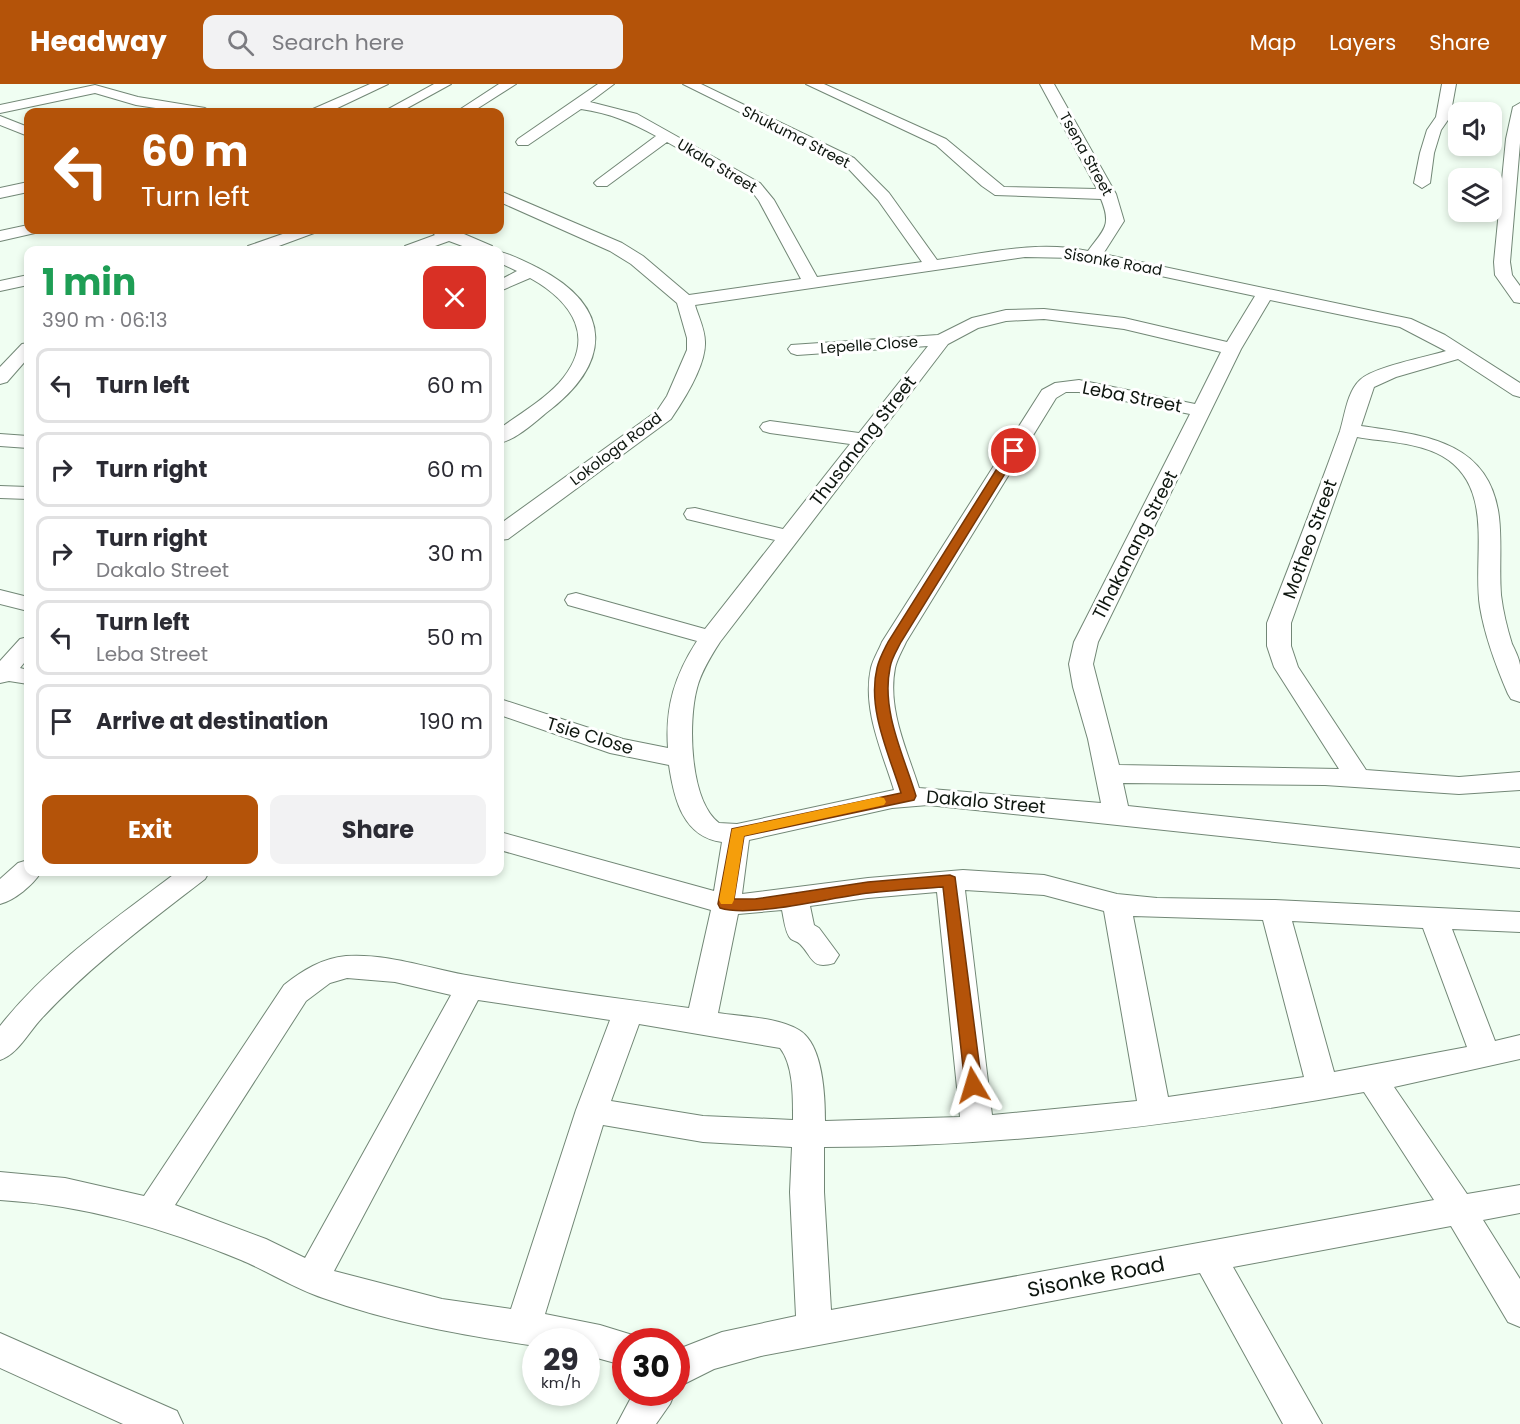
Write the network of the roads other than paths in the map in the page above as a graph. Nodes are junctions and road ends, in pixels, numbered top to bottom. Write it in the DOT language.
graph roads {
  1 [pos="381,84"];
  2 [pos="444,84"];
  3 [pos="509,84"];
  4 [pos="607,84"];
  5 [pos="690,84"];
  6 [pos="813,84"];
  7 [pos="1047,84"];
  8 [pos="1449,84"];
  9 [pos="93,86"];
  10 [pos="578,104"];
  11 [pos="1520,107"];
  12 [pos="177,108"];
  13 [pos="327,108"];
  14 [pos="398,108"];
  15 [pos="470,108"];
  16 [pos="0,109"];
  17 [pos="0,120"];
  18 [pos="24,130"];
  19 [pos="666,136"];
  20 [pos="1516,140"];
  21 [pos="523,142"];
  22 [pos="602,183"];
  23 [pos="1422,183"];
  24 [pos="24,188"];
  25 [pos="0,193"];
  26 [pos="1108,194"];
  27 [pos="504,198"];
  28 [pos="24,231"];
  29 [pos="296,234"];
  30 [pos="440,234"];
  31 [pos="449,234"];
  32 [pos="0,236"];
  33 [pos="262,246"];
  34 [pos="418,246"];
  35 [pos="477,246"];
  36 [pos="1093,255"];
  37 [pos="504,259"];
  38 [pos="932,264"];
  39 [pos="531,271"];
  40 [pos="24,281"];
  41 [pos="811,282"];
  42 [pos="504,283"];
  43 [pos="0,286"];
  44 [pos="1266,292"];
  45 [pos="1520,298"];
  46 [pos="685,300"];
  47 [pos="942,340"];
  48 [pos="797,349"];
  49 [pos="1232,349"];
  50 [pos="24,352"];
  51 [pos="1461,353"];
  52 [pos="0,378"];
  53 [pos="1520,390"];
  54 [pos="1202,411"];
  55 [pos="770,428"];
  56 [pos="1350,430"];
  57 [pos="504,434"];
  58 [pos="0,440"];
  59 [pos="864,440"];
  60 [pos="24,442"];
  61 [pos="0,492"];
  62 [pos="24,493"];
  63 [pos="694,514"];
  64 [pos="504,531"];
  65 [pos="788,537"];
  66 [pos="0,597"];
  67 [pos="576,600"];
  68 [pos="24,603"];
  69 [pos="711,638"];
  70 [pos="24,648"];
  71 [pos="1,674"];
  72 [pos="24,677"];
  73 [pos="1520,694"];
  74 [pos="504,708"];
  75 [pos="681,759"];
  76 [pos="1109,774"];
  77 [pos="1358,778"];
  78 [pos="1520,781"];
  79 [pos="909,796"];
  80 [pos="692,807"];
  81 [pos="1116,814"];
  82 [pos="737,833"];
  83 [pos="504,842"];
  84 [pos="1520,858"];
  85 [pos="24,873"];
  86 [pos="190,876"];
  87 [pos="950,881"];
  88 [pos="0,894"];
  89 [pos="794,900"];
  90 [pos="726,904"];
  91 [pos="1117,904"];
  92 [pos="1275,910"];
  93 [pos="1434,919"];
  94 [pos="1520,922"];
  95 [pos="824,956"];
  96 [pos="470,988"];
  97 [pos="628,1012"];
  98 [pos="701,1021"];
  99 [pos="1520,1047"];
  100 [pos="0,1048"];
  101 [pos="1485,1055"];
  102 [pos="1372,1079"];
  103 [pos="1323,1088"];
  104 [pos="592,1110"];
  105 [pos="1155,1112"];
  106 [pos="978,1131"];
  107 [pos="808,1134"];
  108 [pos="0,1186"];
  109 [pos="1520,1199"];
  110 [pos="152,1212"];
  111 [pos="1460,1212"];
  112 [pos="1208,1256"];
  113 [pos="312,1278"];
  114 [pos="1520,1311"];
  115 [pos="523,1328"];
  116 [pos="813,1329"];
  117 [pos="0,1350"];
  118 [pos="690,1367"];
  119 [pos="646,1406"];
  120 [pos="164,1424"];
  121 [pos="636,1424"];
  122 [pos="1303,1424"];
  1 -- 13 [label="street"];
  2 -- 14 [label="street"];
  3 -- 15 [label="street"];
  4 -- 10 [label="street"];
  5 -- 38 [label="street, Shukuma Street"];
  6 -- 26 [label="street"];
  7 -- 26 [label="street, Tsena Street"];
  8 -- 23 [label="street"];
  9 -- 12 [label="street"];
  9 -- 16 [label="street"];
  10 -- 19 [label="street, Ukala Street"];
  10 -- 21 [label="street"];
  11 -- 20 [label="street"];
  17 -- 18 [label="street"];
  19 -- 22 [label="street"];
  19 -- 41 [label="street, Ukala Street"];
  20 -- 45 [label="street"];
  24 -- 25 [label="street"];
  26 -- 36 [label="street, Tsena Street"];
  27 -- 46 [label="street"];
  28 -- 32 [label="street"];
  29 -- 33 [label="street"];
  30 -- 34 [label="street"];
  31 -- 35 [label="street"];
  36 -- 38 [label="street, Sisonke Road"];
  36 -- 44 [label="street, Sisonke Road"];
  37 -- 39 [label="street"];
  38 -- 41 [label="street, Sisonke Road"];
  39 -- 42 [label="street"];
  39 -- 57 [label="street"];
  40 -- 43 [label="street"];
  41 -- 46 [label="street, Sisonke Road"];
  44 -- 49 [label="street, Tlhakanang Street"];
  44 -- 51 [label="street, Sisonke Road"];
  46 -- 64 [label="street, Lokologa Road"];
  47 -- 48 [label="street, Lepelle Close"];
  47 -- 49 [label="street, Thusanang Street"];
  47 -- 59 [label="street, Thusanang Street"];
  49 -- 54 [label="street, Tlhakanang Street"];
  50 -- 52 [label="street"];
  51 -- 53 [label="street, Sisonke Road"];
  51 -- 56 [label="street, Motheo Street"];
  54 -- 76 [label="street, Tlhakanang Street"];
  54 -- 79 [label="street, Leba Street"];
  55 -- 59 [label="street"];
  56 -- 73 [label="street"];
  56 -- 77 [label="street, Motheo Street"];
  58 -- 60 [label="street"];
  59 -- 65 [label="street, Thusanang Street"];
  61 -- 62 [label="street"];
  63 -- 65 [label="street"];
  65 -- 69 [label="street, Thusanang Street"];
  66 -- 68 [label="street"];
  67 -- 69 [label="street"];
  69 -- 75 [label="street, Thusanang Street"];
  70 -- 71 [label="street"];
  71 -- 72 [label="street"];
  74 -- 75 [label="street, Tsie Close"];
  75 -- 80 [label="street, Thusanang Street"];
  76 -- 77 [label="street"];
  76 -- 81 [label="street, Tlhakanang Street"];
  77 -- 78 [label="street"];
  79 -- 81 [label="street, Dakalo Street"];
  79 -- 82 [label="street, Dakalo Street"];
  80 -- 82 [label="street, Dakalo Street"];
  81 -- 84 [label="street, Dakalo Street"];
  82 -- 90 [label="street"];
  83 -- 90 [label="street"];
  85 -- 88 [label="street"];
  86 -- 100 [label="street"];
  87 -- 89 [label="street"];
  87 -- 91 [label="street"];
  87 -- 106 [label="street"];
  89 -- 90 [label="street"];
  89 -- 95 [label="street"];
  90 -- 98 [label="street"];
  91 -- 92 [label="street"];
  91 -- 105 [label="street"];
  92 -- 93 [label="street"];
  92 -- 103 [label="street"];
  93 -- 94 [label="street"];
  93 -- 101 [label="street"];
  96 -- 97 [label="street"];
  96 -- 110 [label="street"];
  96 -- 113 [label="street"];
  97 -- 98 [label="street"];
  97 -- 104 [label="street"];
  98 -- 107 [label="street"];
  99 -- 101 [label="street"];
  101 -- 102 [label="street"];
  102 -- 103 [label="street"];
  102 -- 111 [label="street"];
  103 -- 105 [label="street"];
  104 -- 107 [label="street"];
  104 -- 115 [label="street"];
  105 -- 106 [label="street"];
  106 -- 107 [label="street"];
  107 -- 116 [label="street"];
  108 -- 110 [label="street"];
  109 -- 111 [label="street, Sisonke Road"];
  110 -- 113 [label="street"];
  111 -- 112 [label="street, Sisonke Road"];
  111 -- 114 [label="street"];
  112 -- 116 [label="street, Sisonke Road"];
  112 -- 122 [label="street"];
  113 -- 115 [label="street"];
  116 -- 118 [label="street, Sisonke Road"];
  117 -- 120 [label="street"];
  119 -- 121 [label="street, Sisonke Road"];
}
